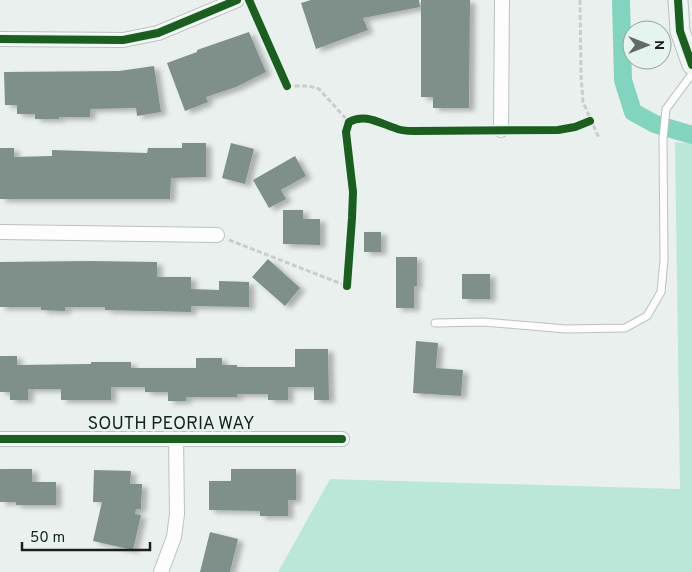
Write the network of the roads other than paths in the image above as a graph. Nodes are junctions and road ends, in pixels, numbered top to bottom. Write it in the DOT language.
graph roads {
  1 [pos="237,0"];
  2 [pos="502,0"];
  3 [pos="678,0"];
  4 [pos="0,39"];
  5 [pos="692,66"];
  6 [pos="692,74"];
  7 [pos="501,130"];
  8 [pos="0,232"];
  9 [pos="217,235"];
  10 [pos="435,323"];
  11 [pos="0,439"];
  12 [pos="176,439"];
  13 [pos="342,439"];
  14 [pos="161,572"];
  1 -- 4 [label="street"];
  2 -- 7 [label="street"];
  3 -- 5 [label="main road"];
  6 -- 10 [label="lane"];
  8 -- 9 [label="street"];
  11 -- 12 [label="street, SOUTH PEORIA WAY"];
  12 -- 13 [label="street, SOUTH PEORIA WAY"];
  12 -- 14 [label="street"];
}
